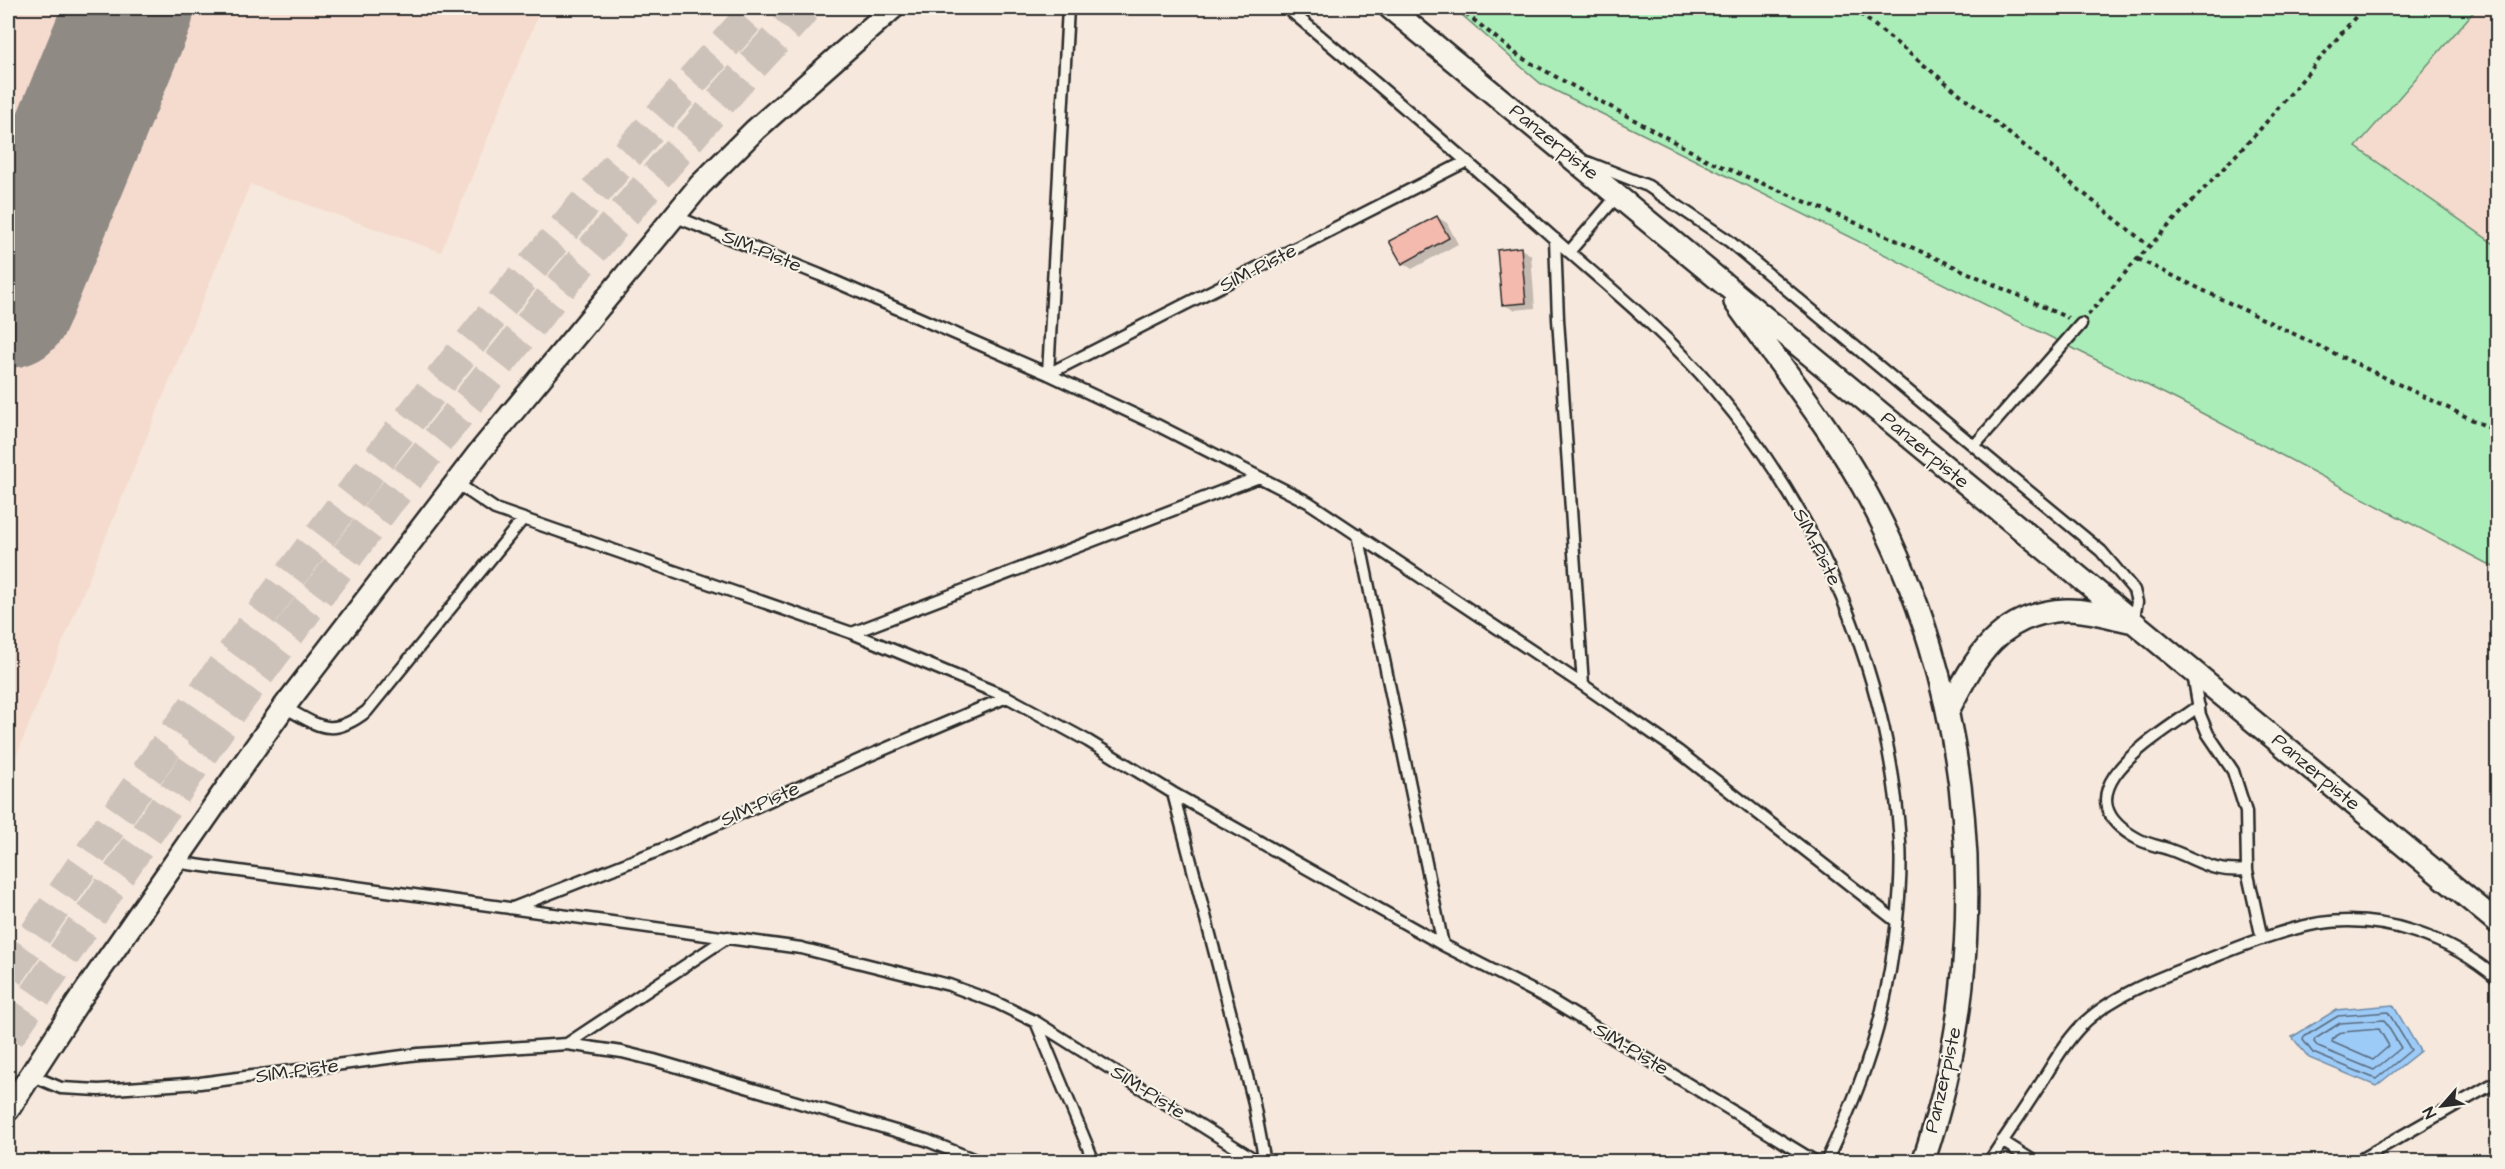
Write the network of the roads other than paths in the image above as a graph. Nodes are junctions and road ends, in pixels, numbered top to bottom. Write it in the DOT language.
graph roads {
  1 [pos="893,8"];
  2 [pos="1068,8"];
  3 [pos="1287,8"];
  4 [pos="1390,8"];
  5 [pos="1569,155"];
  6 [pos="1467,161"];
  7 [pos="1618,195"];
  8 [pos="674,216"];
  9 [pos="1555,239"];
  10 [pos="1569,252"];
  11 [pos="1717,277"];
  12 [pos="2081,324"];
  13 [pos="1048,374"];
  14 [pos="1974,446"];
  15 [pos="1259,477"];
  16 [pos="455,482"];
  17 [pos="523,519"];
  18 [pos="1358,534"];
  19 [pos="2133,622"];
  20 [pos="852,633"];
  21 [pos="2193,671"];
  22 [pos="1583,685"];
  23 [pos="1007,697"];
  24 [pos="2199,706"];
  25 [pos="284,707"];
  26 [pos="1948,711"];
  27 [pos="1173,793"];
  28 [pos="174,862"];
  29 [pos="2247,870"];
  30 [pos="513,908"];
  31 [pos="1896,921"];
  32 [pos="2498,923"];
  33 [pos="728,937"];
  34 [pos="2262,939"];
  35 [pos="1443,945"];
  36 [pos="2498,979"];
  37 [pos="1036,1022"];
  38 [pos="567,1044"];
  39 [pos="30,1075"];
  40 [pos="2498,1081"];
  41 [pos="8,1110"];
  42 [pos="2002,1141"];
  43 [pos="980,1161"];
  44 [pos="1094,1161"];
  45 [pos="1259,1161"];
  46 [pos="1264,1161"];
  47 [pos="1816,1161"];
  48 [pos="1826,1161"];
  49 [pos="1923,1161"];
  50 [pos="1989,1161"];
  51 [pos="2035,1161"];
  52 [pos="2356,1161"];
  1 -- 8 [label="street"];
  2 -- 13 [label="lane"];
  3 -- 6 [label="lane, SIM-Piste"];
  4 -- 5 [label="street, Panzerpiste"];
  5 -- 7 [label="street, Panzerpiste"];
  5 -- 14 [label="lane"];
  6 -- 9 [label="lane, SIM-Piste"];
  6 -- 13 [label="lane, SIM-Piste"];
  7 -- 10 [label="lane"];
  7 -- 11 [label="street, Panzerpiste"];
  8 -- 13 [label="lane, SIM-Piste"];
  8 -- 16 [label="street"];
  9 -- 10 [label="lane, SIM-Piste"];
  9 -- 22 [label="lane"];
  10 -- 31 [label="lane, SIM-Piste"];
  11 -- 19 [label="street, Panzerpiste"];
  11 -- 26 [label="street, Panzerpiste"];
  12 -- 14 [label="lane"];
  13 -- 15 [label="lane, SIM-Piste"];
  14 -- 19 [label="lane"];
  15 -- 18 [label="lane, SIM-Piste"];
  15 -- 20 [label="lane"];
  16 -- 17 [label="lane, SIM-Piste"];
  16 -- 25 [label="street"];
  17 -- 20 [label="lane, SIM-Piste"];
  17 -- 25 [label="lane"];
  18 -- 22 [label="lane, SIM-Piste"];
  18 -- 35 [label="lane"];
  19 -- 21 [label="street, Panzerpiste"];
  19 -- 26 [label="street, Panzerpiste"];
  20 -- 23 [label="lane, SIM-Piste"];
  21 -- 24 [label="lane"];
  21 -- 32 [label="street, Panzerpiste"];
  22 -- 31 [label="lane, SIM-Piste"];
  23 -- 27 [label="lane, SIM-Piste"];
  23 -- 30 [label="lane, SIM-Piste"];
  24 -- 29 [label="lane"];
  24 -- 29 [label="lane"];
  25 -- 28 [label="street"];
  26 -- 49 [label="street, Panzerpiste"];
  27 -- 35 [label="lane, SIM-Piste"];
  27 -- 46 [label="lane"];
  28 -- 30 [label="lane, SIM-Piste"];
  28 -- 39 [label="street"];
  29 -- 34 [label="lane"];
  30 -- 33 [label="lane, SIM-Piste"];
  31 -- 48 [label="lane, SIM-Piste"];
  33 -- 37 [label="lane, SIM-Piste"];
  33 -- 38 [label="lane, SIM-Piste"];
  34 -- 36 [label="lane"];
  34 -- 42 [label="lane"];
  35 -- 47 [label="lane, SIM-Piste"];
  37 -- 44 [label="lane"];
  37 -- 45 [label="lane, SIM-Piste"];
  38 -- 39 [label="lane, SIM-Piste"];
  38 -- 43 [label="lane, SIM-Piste"];
  39 -- 41 [label="street"];
  40 -- 52 [label="lane"];
  42 -- 50 [label="lane"];
  42 -- 51 [label="lane"];
}
